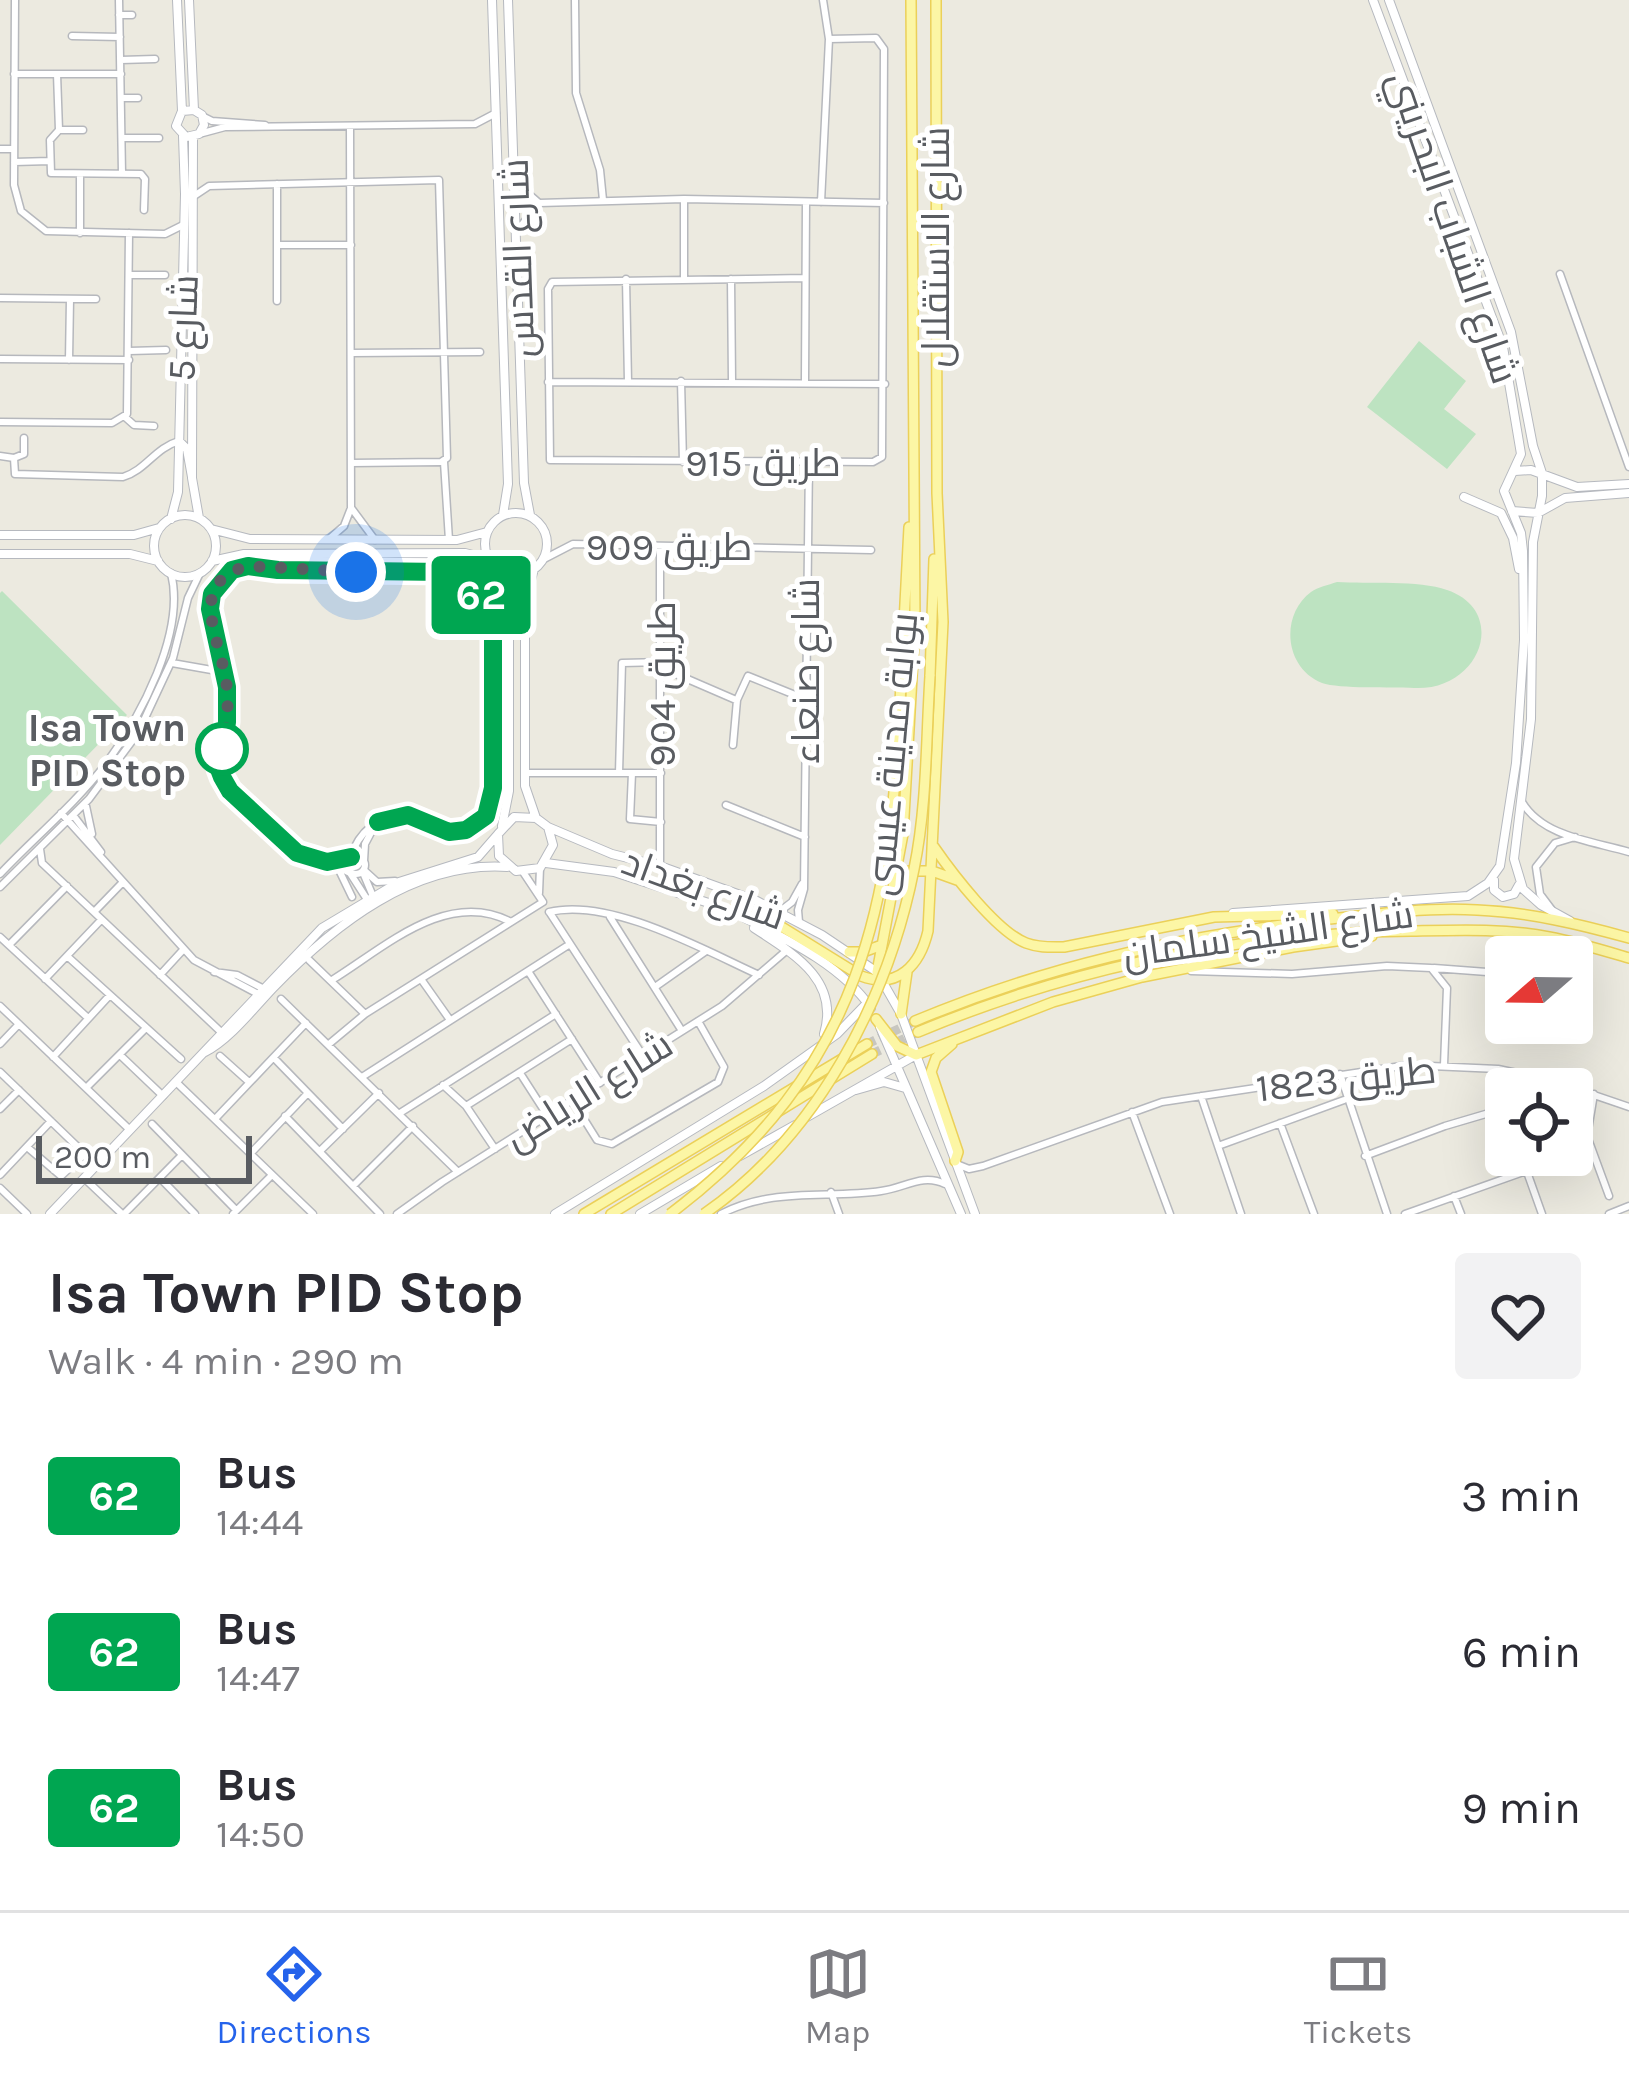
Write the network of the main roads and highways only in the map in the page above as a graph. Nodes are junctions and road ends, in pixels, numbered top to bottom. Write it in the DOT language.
graph roads {
  1 [pos="910,0"];
  2 [pos="938,3"];
  3 [pos="914,438"];
  4 [pos="937,493"];
  5 [pos="934,847"];
  6 [pos="932,871"];
  7 [pos="898,874"];
  8 [pos="967,886"];
  9 [pos="728,910"];
  10 [pos="1368,915"];
  11 [pos="1413,931"];
  12 [pos="1629,938"];
  13 [pos="883,945"];
  14 [pos="849,952"];
  15 [pos="1629,958"];
  16 [pos="907,972"];
  17 [pos="879,978"];
  18 [pos="902,1014"];
  19 [pos="876,1019"];
  20 [pos="961,1037"];
  21 [pos="956,1162"];
  22 [pos="584,1214"];
  23 [pos="610,1214"];
  24 [pos="670,1214"];
  25 [pos="704,1214"];
  1 -- 3 [label="main road, شارع الاستقلال"];
  2 -- 4 [label="main road, شارع الاستقلال"];
  3 -- 7 [label="main road"];
  3 -- 24 [label="main road, بوابة مدينة عيسى, bridge"];
  4 -- 5 [label="main road"];
  4 -- 25 [label="main road, بوابة مدينة عيسى, bridge"];
  5 -- 6 [label="main road"];
  5 -- 8 [label="main road"];
  6 -- 7 [label="main road"];
  6 -- 8 [label="main road"];
  6 -- 16 [label="main road"];
  7 -- 13 [label="main road"];
  8 -- 10 [label="main road"];
  9 -- 17 [label="main road"];
  10 -- 11 [label="main road, شارع الشيخ سلمان"];
  10 -- 12 [label="main road, شارع الشيخ سلمان"];
  11 -- 15 [label="main road, شارع الشيخ سلمان"];
  11 -- 20 [label="main road"];
  13 -- 14 [label="main road"];
  13 -- 17 [label="main road"];
  16 -- 17 [label="main road"];
  16 -- 18 [label="main road"];
  19 -- 20 [label="main road"];
  20 -- 21 [label="main road"];
  22 -- 23 [label="main road"];
}
